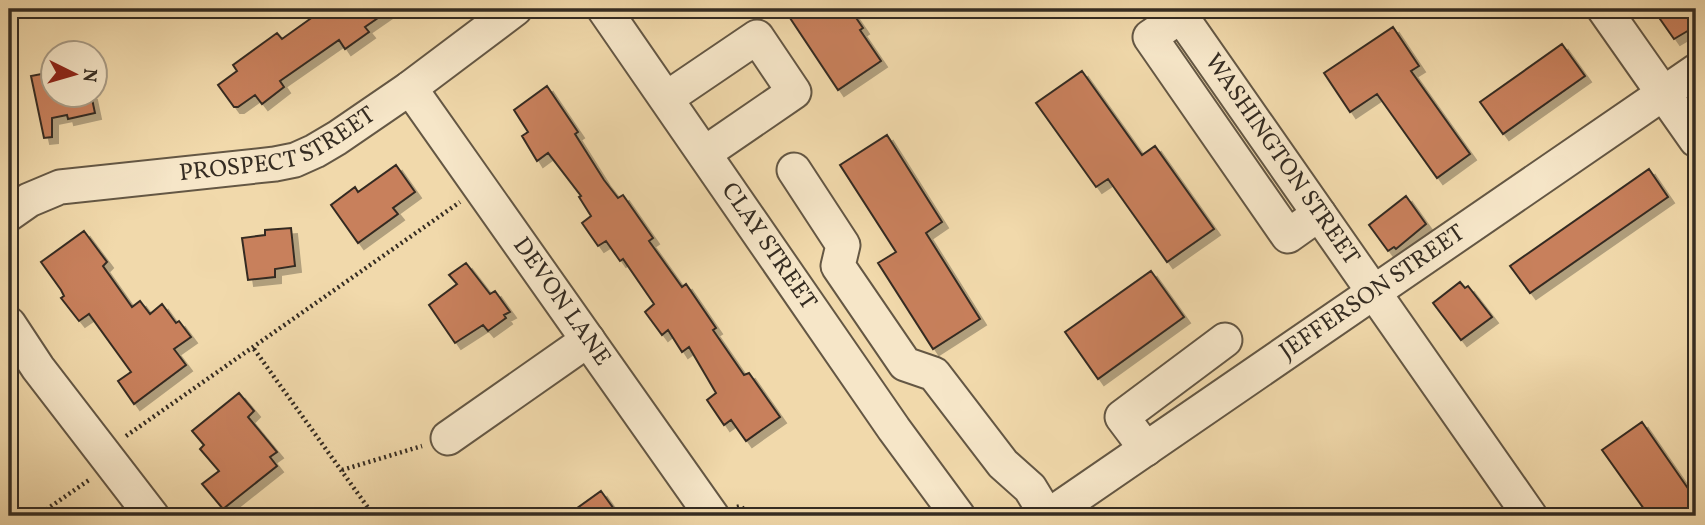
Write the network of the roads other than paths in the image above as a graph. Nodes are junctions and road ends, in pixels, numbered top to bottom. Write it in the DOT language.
graph roads {
  1 [pos="515,9"];
  2 [pos="604,9"];
  3 [pos="1604,9"];
  4 [pos="1178,12"];
  5 [pos="1696,71"];
  6 [pos="410,88"];
  7 [pos="1664,95"];
  8 [pos="667,99"];
  9 [pos="1696,140"];
  10 [pos="705,153"];
  11 [pos="794,170"];
  12 [pos="9,214"];
  13 [pos="1374,293"];
  14 [pos="9,324"];
  15 [pos="588,340"];
  16 [pos="1225,340"];
  17 [pos="447,438"];
  18 [pos="1146,449"];
  19 [pos="152,516"];
  20 [pos="712,516"];
  21 [pos="958,516"];
  22 [pos="1048,516"];
  23 [pos="1530,516"];
  1 -- 6 [label="street, PROSPECT STREET"];
  2 -- 8 [label="street, CLAY STREET"];
  3 -- 7 [label="street"];
  4 -- 13 [label="street, WASHINGTON STREET"];
  5 -- 7 [label="street, JEFFERSON STREET"];
  6 -- 12 [label="street, PROSPECT STREET"];
  6 -- 15 [label="street, DEVON LANE"];
  7 -- 9 [label="street"];
  7 -- 13 [label="street, JEFFERSON STREET"];
  8 -- 10 [label="street, CLAY STREET"];
  8 -- 10 [label="street"];
  10 -- 21 [label="street, CLAY STREET"];
  11 -- 22 [label="street"];
  13 -- 18 [label="street, JEFFERSON STREET"];
  13 -- 23 [label="street, WASHINGTON STREET"];
  14 -- 19 [label="street"];
  15 -- 17 [label="street"];
  15 -- 20 [label="street, DEVON LANE"];
  16 -- 18 [label="street"];
  18 -- 22 [label="street, JEFFERSON STREET"];
}
